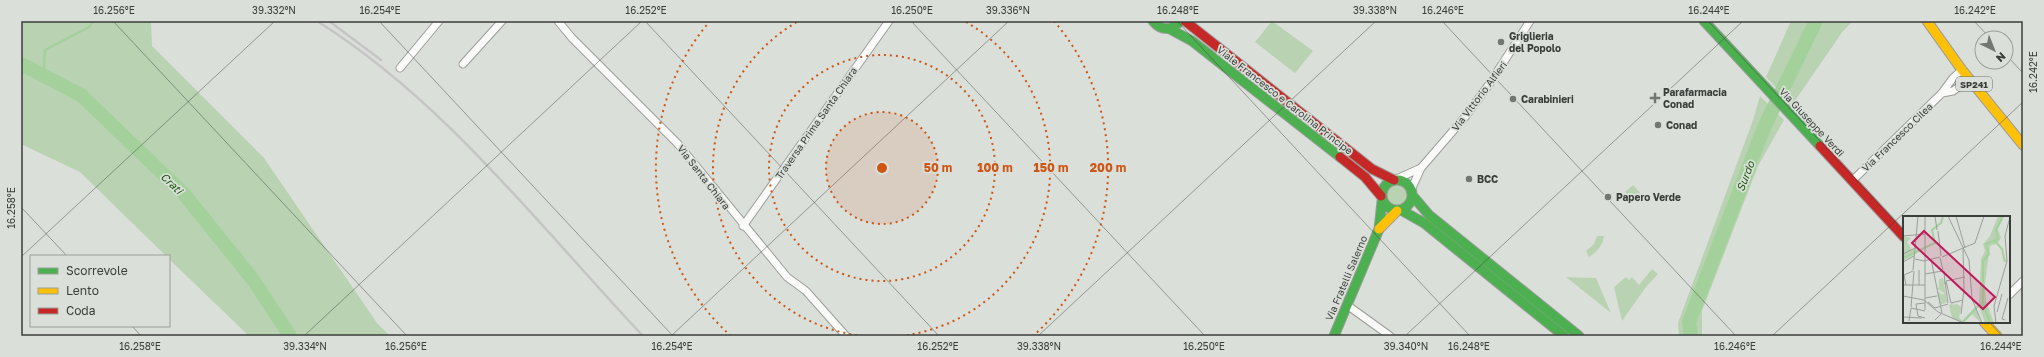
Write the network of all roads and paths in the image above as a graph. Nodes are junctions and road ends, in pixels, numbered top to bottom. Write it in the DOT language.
graph roads {
  1 [pos="439,21"];
  2 [pos="502,21"];
  3 [pos="558,21"];
  4 [pos="889,21"];
  5 [pos="1153,21"];
  6 [pos="1180,21"];
  7 [pos="1185,21"];
  8 [pos="1530,21"];
  9 [pos="1704,21"];
  10 [pos="1927,21"];
  11 [pos="1170,29"];
  12 [pos="463,64"];
  13 [pos="400,68"];
  14 [pos="1962,70"];
  15 [pos="1970,80"];
  16 [pos="1942,93"];
  17 [pos="2023,145"];
  18 [pos="1422,168"];
  19 [pos="1394,180"];
  20 [pos="1852,181"];
  21 [pos="1412,193"];
  22 [pos="1382,199"];
  23 [pos="1399,210"];
  24 [pos="743,226"];
  25 [pos="1379,229"];
  26 [pos="1903,236"];
  27 [pos="2023,281"];
  28 [pos="2010,294"];
  29 [pos="1347,305"];
  30 [pos="1985,323"];
  31 [pos="846,336"];
  32 [pos="1334,336"];
  33 [pos="1390,336"];
  34 [pos="1564,336"];
  35 [pos="1579,336"];
  36 [pos="1997,336"];
  1 -- 13 [label="street"];
  2 -- 12 [label="street"];
  3 -- 24 [label="street, Via Santa Chiara"];
  4 -- 24 [label="street, Traversa Prima Santa Chiara"];
  5 -- 11 [label="street, Viale Francesco e Carolina Principe"];
  6 -- 11 [label="street"];
  7 -- 19 [label="street, Viale Francesco e Carolina Principe"];
  8 -- 18 [label="street, Via Vittorio Alfieri"];
  9 -- 20 [label="street, Via Giuseppe Verdi"];
  10 -- 14 [label="street, SP241"];
  11 -- 22 [label="street, Viale Francesco e Carolina Principe"];
  14 -- 15 [label="street, SP241"];
  14 -- 16 [label="street, Via Francesco Cilea"];
  15 -- 16 [label="street, Via Francesco Cilea"];
  15 -- 17 [label="street, SP241"];
  16 -- 20 [label="street, Via Francesco Cilea"];
  18 -- 19 [label="street, Via Vittorio Alfieri"];
  18 -- 21 [label="street, Via Vittorio Alfieri"];
  19 -- 21 [label="street, Viale Francesco e Carolina Principe"];
  19 -- 22 [label="street"];
  20 -- 26 [label="street, Via Giuseppe Verdi"];
  21 -- 23 [label="street"];
  21 -- 35 [label="street, Viale Francesco e Carolina Principe"];
  22 -- 23 [label="street, Viale Francesco e Carolina Principe"];
  22 -- 25 [label="street, Via Fratelli Salerno"];
  23 -- 25 [label="street, Via Fratelli Salerno"];
  23 -- 34 [label="street, Viale Francesco e Carolina Principe"];
  24 -- 31 [label="street, Via Santa Chiara"];
  25 -- 29 [label="street, Via Fratelli Salerno"];
  27 -- 28 [label="street"];
  29 -- 32 [label="street, Via Fratelli Salerno"];
  29 -- 33 [label="street"];
  30 -- 36 [label="street"];
}
